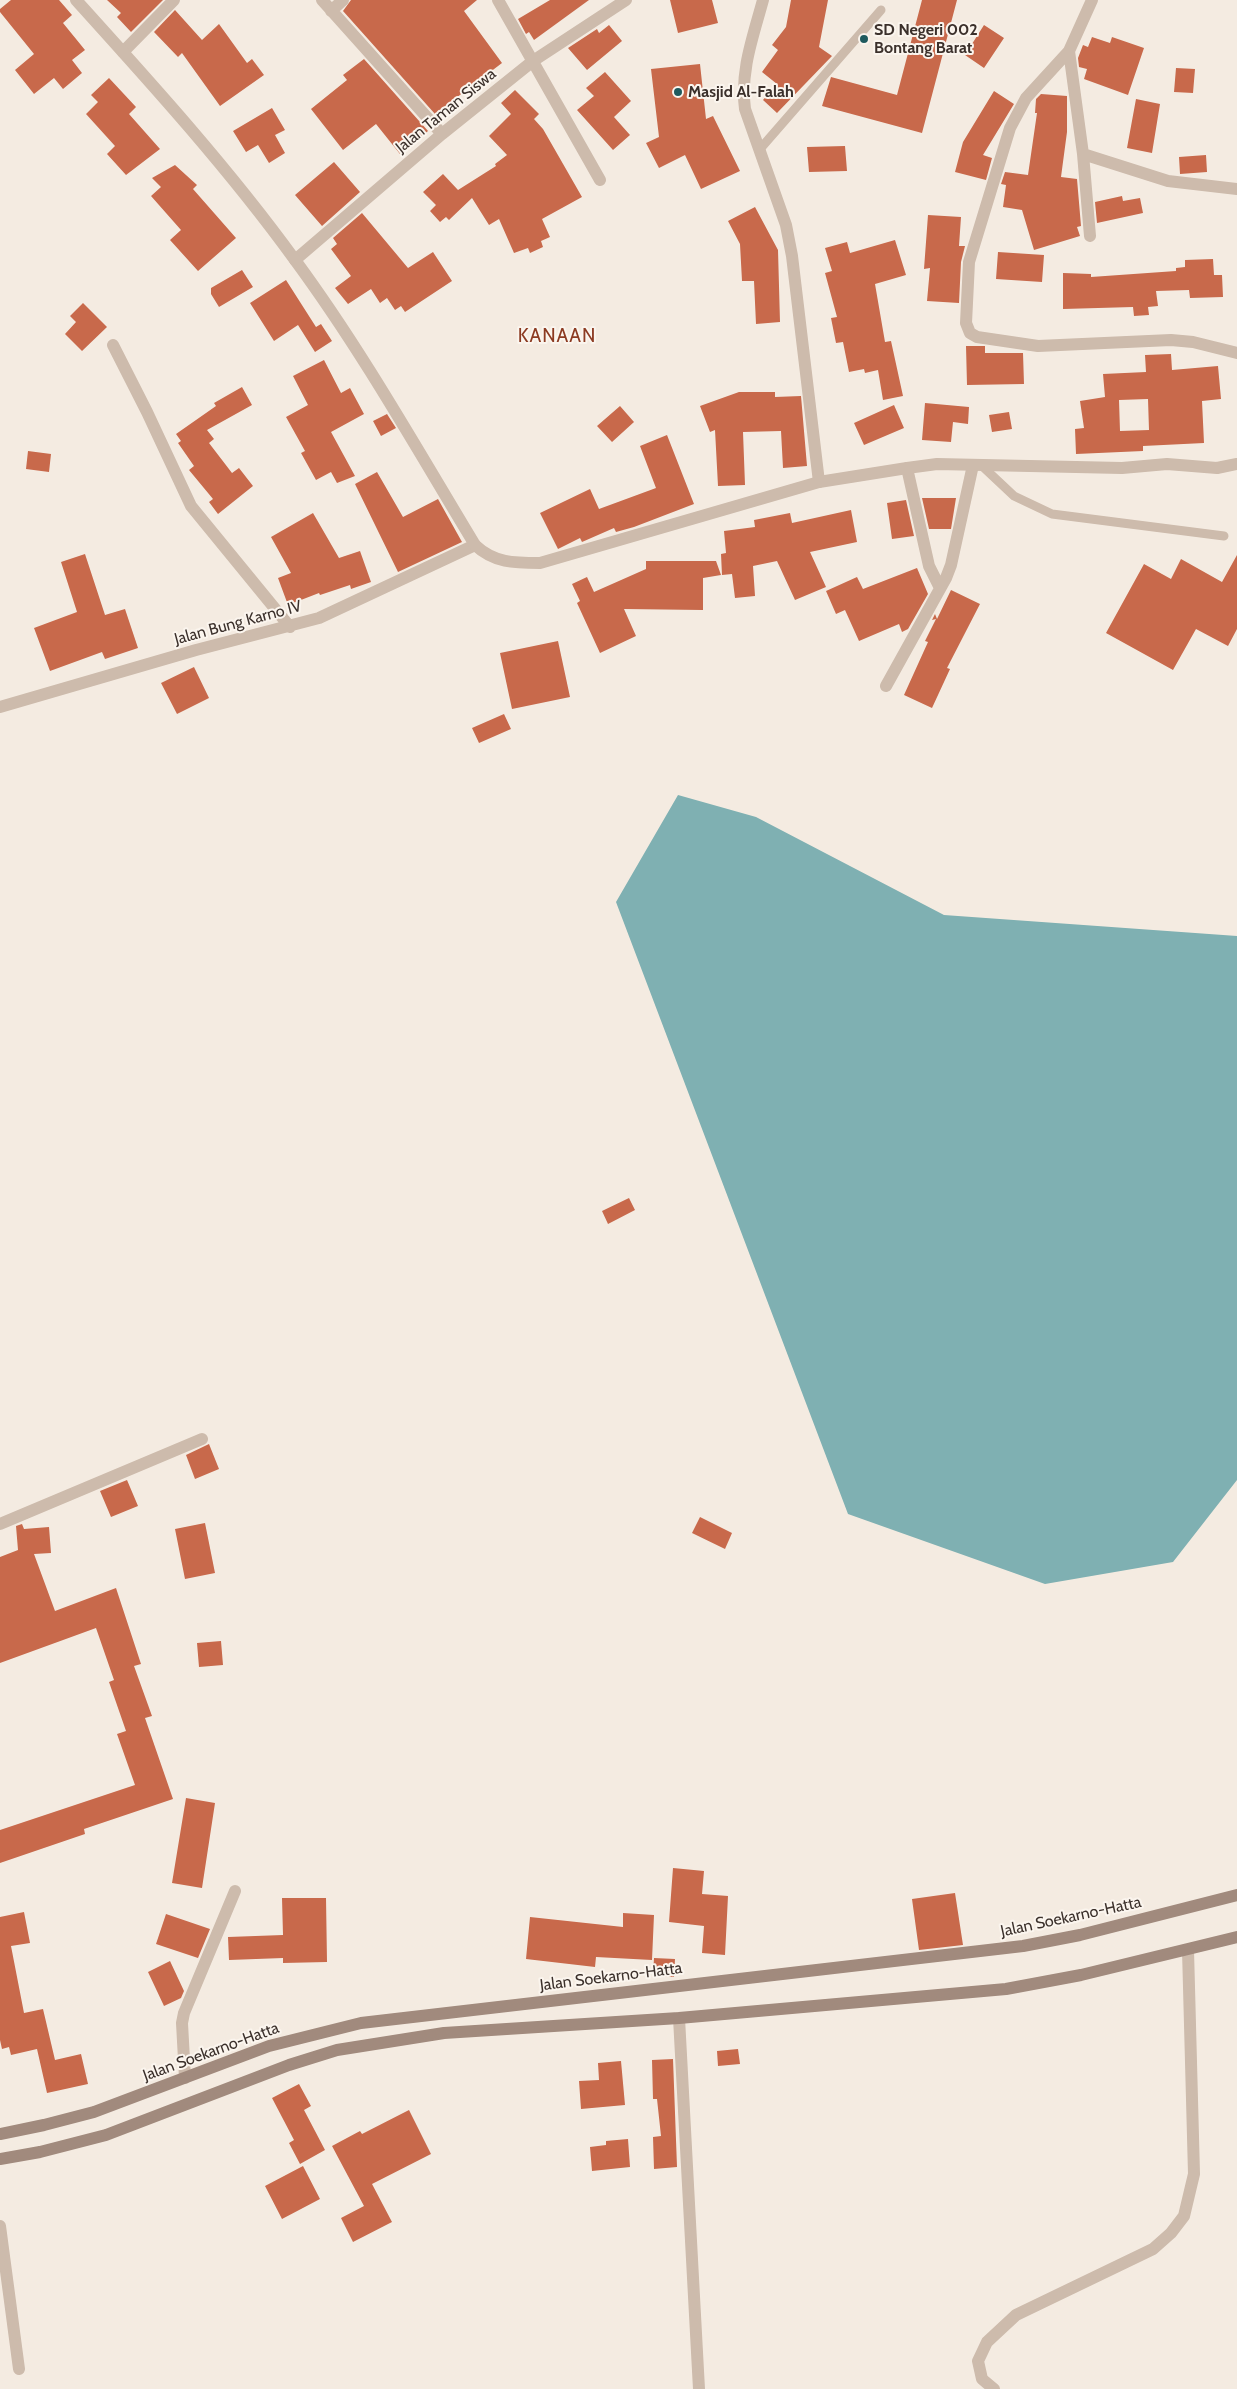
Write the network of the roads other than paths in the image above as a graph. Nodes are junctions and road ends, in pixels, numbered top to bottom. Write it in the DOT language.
graph roads {
  1 [pos="76,0"];
  2 [pos="174,0"];
  3 [pos="322,0"];
  4 [pos="344,0"];
  5 [pos="498,0"];
  6 [pos="626,0"];
  7 [pos="763,0"];
  8 [pos="1092,0"];
  9 [pos="881,10"];
  10 [pos="331,11"];
  11 [pos="1069,51"];
  12 [pos="123,52"];
  13 [pos="533,61"];
  14 [pos="442,134"];
  15 [pos="760,149"];
  16 [pos="1082,154"];
  17 [pos="600,180"];
  18 [pos="1237,189"];
  19 [pos="1090,236"];
  20 [pos="295,260"];
  21 [pos="113,345"];
  22 [pos="1237,353"];
  23 [pos="1237,464"];
  24 [pos="977,465"];
  25 [pos="907,468"];
  26 [pos="819,482"];
  27 [pos="1224,536"];
  28 [pos="474,545"];
  29 [pos="940,588"];
  30 [pos="290,628"];
  31 [pos="886,686"];
  32 [pos="0,707"];
  33 [pos="202,1439"];
  34 [pos="0,1524"];
  35 [pos="235,1892"];
  36 [pos="1237,1896"];
  37 [pos="1237,1937"];
  38 [pos="1188,1950"];
  39 [pos="679,2018"];
  40 [pos="185,2078"];
  41 [pos="0,2134"];
  42 [pos="0,2159"];
  43 [pos="0,2226"];
  44 [pos="19,2369"];
  45 [pos="699,2389"];
  46 [pos="994,2389"];
  1 -- 12 [label="street"];
  2 -- 12 [label="street"];
  3 -- 10 [label="street"];
  4 -- 10 [label="street"];
  5 -- 13 [label="street"];
  6 -- 13 [label="street, Jalan Taman Siswa"];
  7 -- 15 [label="street"];
  8 -- 11 [label="street"];
  9 -- 15 [label="lane"];
  10 -- 14 [label="street"];
  11 -- 16 [label="street"];
  11 -- 22 [label="street"];
  12 -- 20 [label="street"];
  13 -- 14 [label="street, Jalan Taman Siswa"];
  13 -- 17 [label="street"];
  14 -- 20 [label="street, Jalan Taman Siswa"];
  15 -- 26 [label="street"];
  16 -- 18 [label="street"];
  16 -- 19 [label="street"];
  20 -- 28 [label="street"];
  21 -- 30 [label="street"];
  23 -- 24 [label="street"];
  24 -- 25 [label="street"];
  24 -- 27 [label="lane"];
  24 -- 29 [label="street"];
  25 -- 26 [label="street"];
  25 -- 29 [label="street"];
  26 -- 28 [label="street"];
  28 -- 30 [label="street, Jalan Bung Karno IV"];
  29 -- 31 [label="street"];
  30 -- 32 [label="street, Jalan Bung Karno IV"];
  33 -- 34 [label="street"];
  35 -- 40 [label="street"];
  36 -- 40 [label="main road, Jalan Soekarno-Hatta"];
  37 -- 38 [label="main road"];
  38 -- 39 [label="main road"];
  38 -- 46 [label="street"];
  39 -- 42 [label="main road"];
  39 -- 45 [label="street"];
  40 -- 41 [label="main road, Jalan Soekarno-Hatta"];
  43 -- 44 [label="street"];
}
